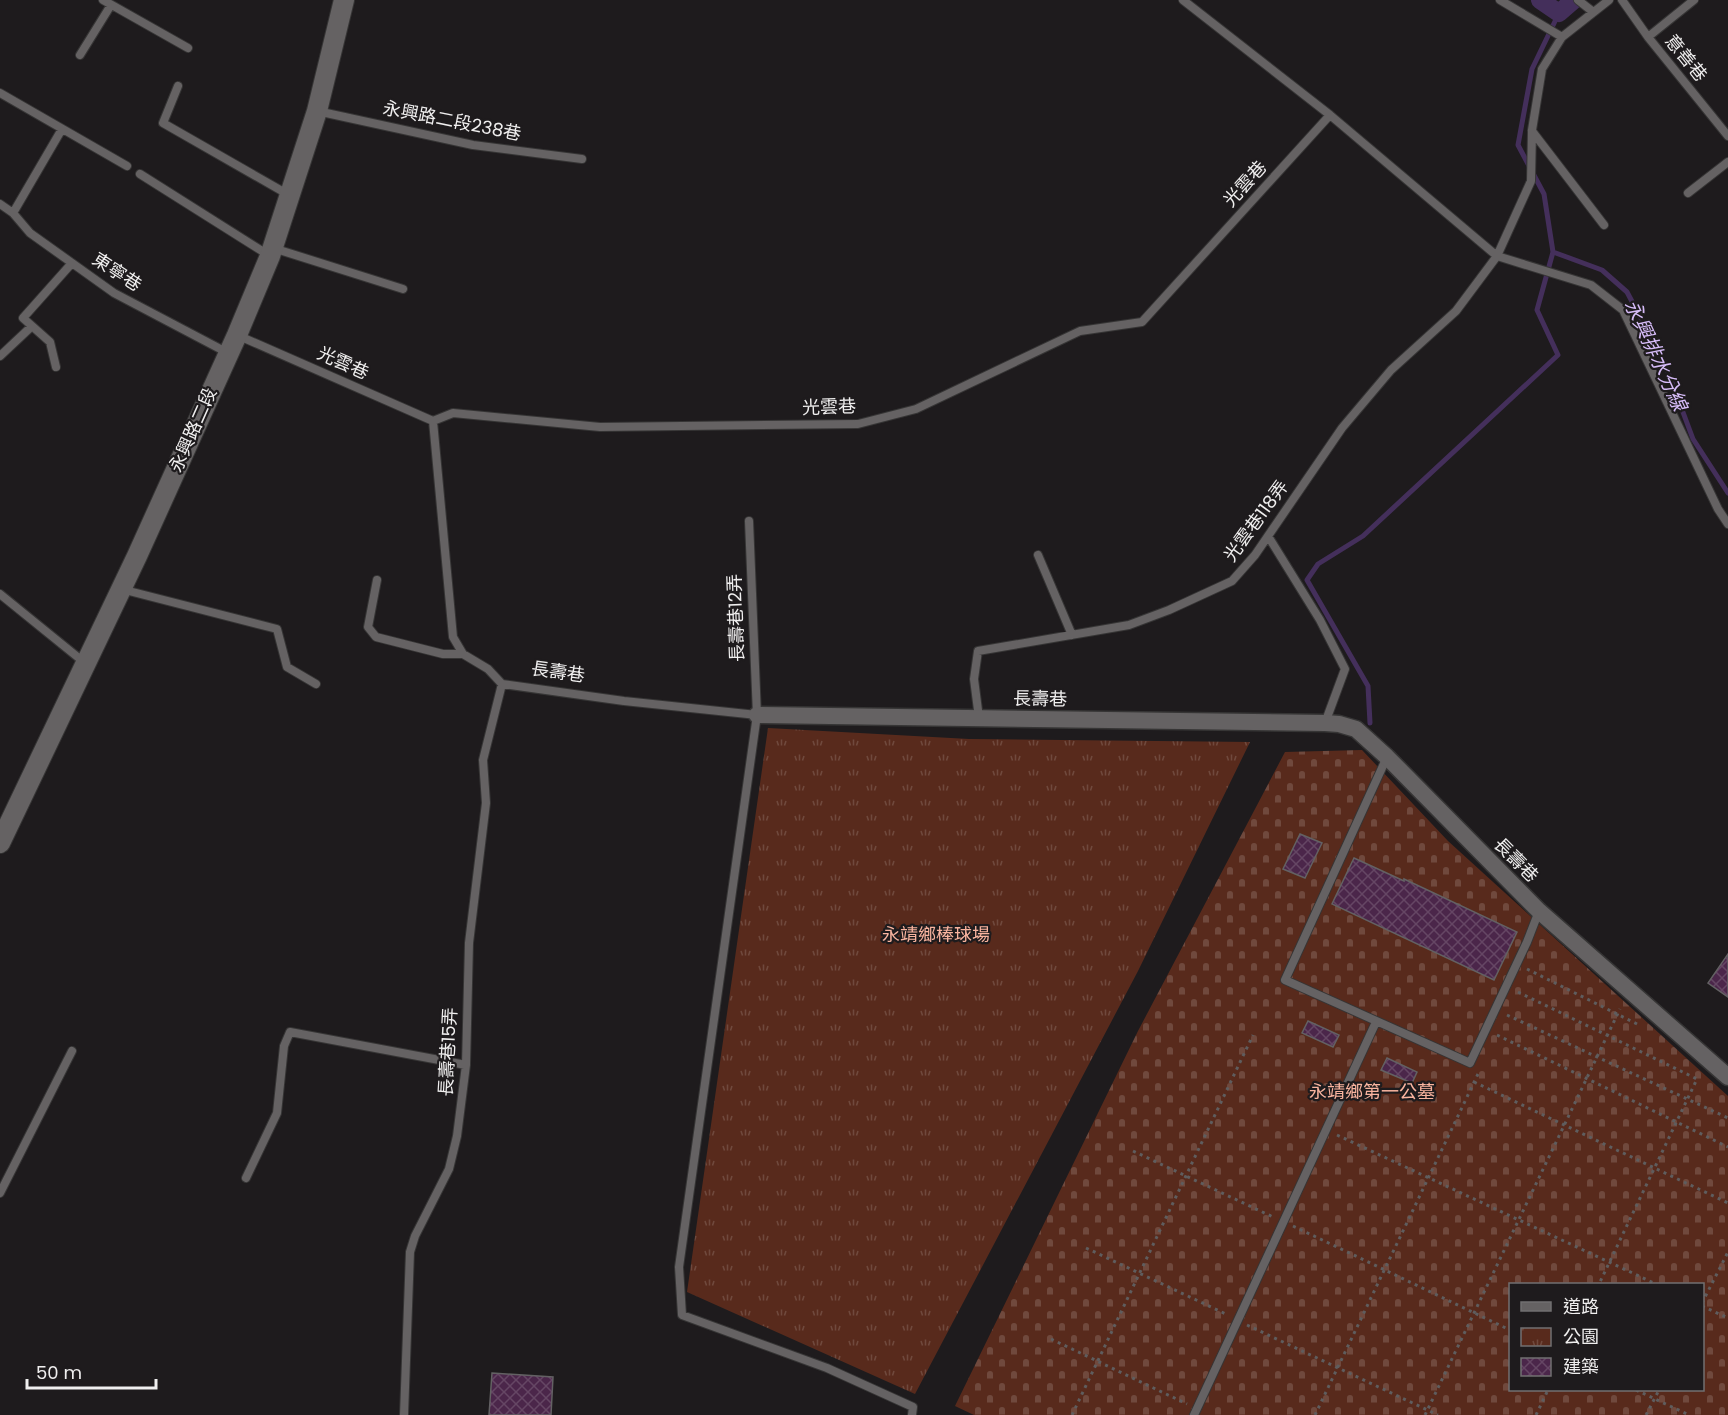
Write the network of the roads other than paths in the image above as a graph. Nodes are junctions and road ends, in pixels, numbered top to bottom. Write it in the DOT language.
graph roads {
  1 [pos="103,0"];
  2 [pos="344,0"];
  3 [pos="1183,0"];
  4 [pos="1500,0"];
  5 [pos="1578,0"];
  6 [pos="1609,0"];
  7 [pos="1622,0"];
  8 [pos="1694,0"];
  9 [pos="111,5"];
  10 [pos="1592,11"];
  11 [pos="1562,37"];
  12 [pos="1648,37"];
  13 [pos="188,48"];
  14 [pos="80,56"];
  15 [pos="178,86"];
  16 [pos="0,93"];
  17 [pos="317,111"];
  18 [pos="1330,115"];
  19 [pos="62,129"];
  20 [pos="1532,130"];
  21 [pos="1728,136"];
  22 [pos="582,159"];
  23 [pos="1728,162"];
  24 [pos="127,166"];
  25 [pos="140,174"];
  26 [pos="1688,193"];
  27 [pos="290,196"];
  28 [pos="0,204"];
  29 [pos="13,213"];
  30 [pos="1604,225"];
  31 [pos="271,252"];
  32 [pos="1497,256"];
  33 [pos="72,263"];
  34 [pos="403,289"];
  35 [pos="32,326"];
  36 [pos="237,335"];
  37 [pos="228,353"];
  38 [pos="0,356"];
  39 [pos="56,367"];
  40 [pos="433,421"];
  41 [pos="749,521"];
  42 [pos="1728,524"];
  43 [pos="1268,536"];
  44 [pos="1038,555"];
  45 [pos="377,580"];
  46 [pos="121,589"];
  47 [pos="0,594"];
  48 [pos="1072,635"];
  49 [pos="463,654"];
  50 [pos="85,663"];
  51 [pos="316,684"];
  52 [pos="502,684"];
  53 [pos="757,715"];
  54 [pos="980,718"];
  55 [pos="1325,723"];
  56 [pos="1387,757"];
  57 [pos="0,843"];
  58 [pos="1539,911"];
  59 [pos="1376,1022"];
  60 [pos="72,1051"];
  61 [pos="466,1065"];
  62 [pos="1728,1077"];
  63 [pos="246,1178"];
  64 [pos="0,1192"];
  65 [pos="1196,1412"];
  66 [pos="404,1415"];
  67 [pos="912,1415"];
  1 -- 9 [label="lane"];
  2 -- 17 [label="street, 永興路二段"];
  3 -- 18 [label="lane"];
  4 -- 11 [label="lane"];
  5 -- 10 [label="lane"];
  6 -- 10 [label="lane"];
  7 -- 12 [label="lane, 意善巷"];
  8 -- 12 [label="lane"];
  9 -- 13 [label="lane"];
  9 -- 14 [label="lane"];
  10 -- 11 [label="lane"];
  11 -- 20 [label="lane"];
  12 -- 21 [label="lane, 意善巷"];
  15 -- 27 [label="lane"];
  16 -- 19 [label="lane"];
  17 -- 22 [label="lane, 永興路二段238巷"];
  17 -- 27 [label="street, 永興路二段"];
  18 -- 32 [label="lane"];
  18 -- 40 [label="lane, 光雲巷"];
  19 -- 24 [label="lane"];
  19 -- 29 [label="lane"];
  20 -- 30 [label="lane"];
  20 -- 32 [label="lane"];
  23 -- 26 [label="lane"];
  25 -- 31 [label="lane"];
  27 -- 31 [label="street, 永興路二段"];
  28 -- 29 [label="lane, 東寧巷"];
  29 -- 33 [label="lane, 東寧巷"];
  31 -- 34 [label="lane"];
  31 -- 36 [label="street, 永興路二段"];
  32 -- 42 [label="lane"];
  32 -- 43 [label="lane, 光雲巷118弄"];
  33 -- 35 [label="lane"];
  33 -- 37 [label="lane, 東寧巷"];
  35 -- 38 [label="lane"];
  35 -- 39 [label="lane"];
  36 -- 37 [label="street, 永興路二段"];
  36 -- 40 [label="lane, 光雲巷"];
  37 -- 46 [label="street, 永興路二段"];
  40 -- 49 [label="lane"];
  41 -- 53 [label="lane, 長壽巷12弄"];
  43 -- 48 [label="lane, 光雲巷118弄"];
  43 -- 55 [label="lane"];
  44 -- 48 [label="lane"];
  45 -- 49 [label="lane"];
  46 -- 50 [label="street, 永興路二段"];
  46 -- 51 [label="lane"];
  47 -- 50 [label="lane"];
  48 -- 54 [label="lane, 光雲巷118弄"];
  49 -- 52 [label="lane"];
  50 -- 57 [label="street, 永興路二段"];
  52 -- 53 [label="lane, 長壽巷"];
  52 -- 61 [label="lane, 長壽巷15弄"];
  53 -- 54 [label="street, 長壽巷"];
  53 -- 67 [label="lane, 長壽巷12弄"];
  54 -- 55 [label="street, 長壽巷"];
  55 -- 56 [label="street, 長壽巷"];
  56 -- 58 [label="street, 長壽巷"];
  56 -- 59 [label="lane"];
  58 -- 59 [label="lane"];
  58 -- 62 [label="street, 長壽巷"];
  59 -- 65 [label="lane"];
  60 -- 64 [label="lane"];
  61 -- 63 [label="lane"];
  61 -- 66 [label="lane, 長壽巷15弄"];
}
